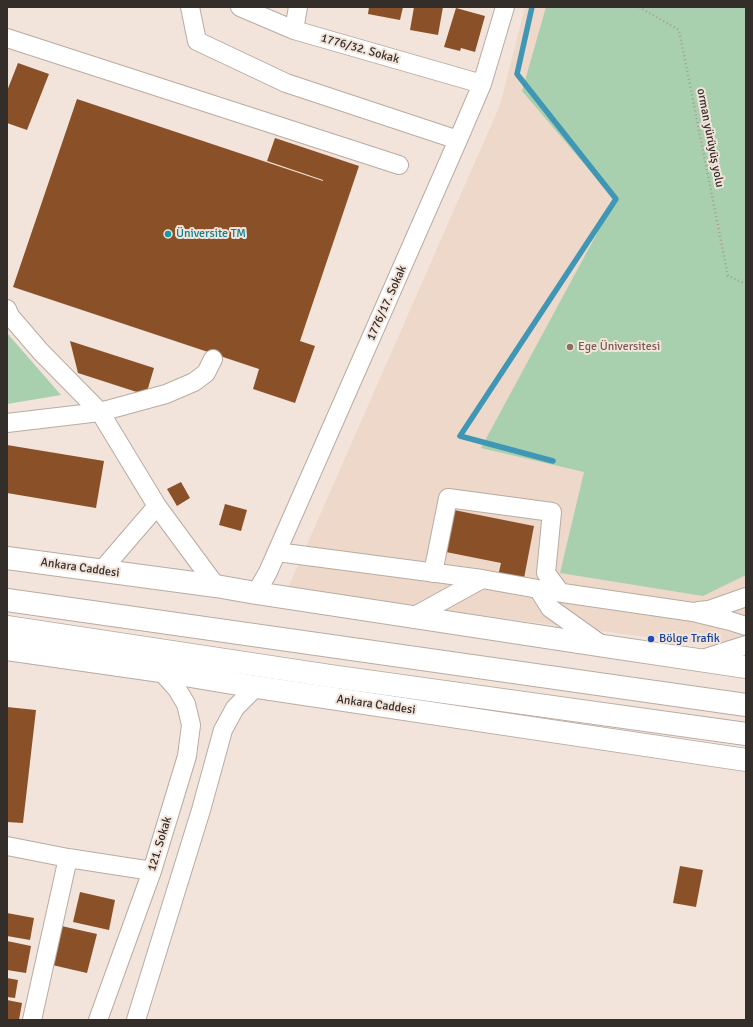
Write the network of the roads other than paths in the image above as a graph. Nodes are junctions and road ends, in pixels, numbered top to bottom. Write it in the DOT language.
graph roads {
  1 [pos="190,7"];
  2 [pos="240,7"];
  3 [pos="298,7"];
  4 [pos="505,7"];
  5 [pos="294,30"];
  6 [pos="7,38"];
  7 [pos="482,84"];
  8 [pos="458,140"];
  9 [pos="399,165"];
  10 [pos="7,309"];
  11 [pos="213,360"];
  12 [pos="100,412"];
  13 [pos="7,423"];
  14 [pos="157,506"];
  15 [pos="277,552"];
  16 [pos="7,558"];
  17 [pos="101,571"];
  18 [pos="433,573"];
  19 [pos="482,579"];
  20 [pos="216,586"];
  21 [pos="538,589"];
  22 [pos="560,592"];
  23 [pos="256,593"];
  24 [pos="746,597"];
  25 [pos="7,600"];
  26 [pos="693,612"];
  27 [pos="413,617"];
  28 [pos="746,626"];
  29 [pos="7,627"];
  30 [pos="746,645"];
  31 [pos="604,646"];
  32 [pos="7,649"];
  33 [pos="698,660"];
  34 [pos="746,667"];
  35 [pos="161,671"];
  36 [pos="256,687"];
  37 [pos="746,705"];
  38 [pos="746,734"];
  39 [pos="746,760"];
  40 [pos="7,846"];
  41 [pos="68,858"];
  42 [pos="152,871"];
  43 [pos="32,1020"];
  44 [pos="98,1020"];
  45 [pos="136,1020"];
  1 -- 8 [label="street"];
  2 -- 5 [label="street, 1776/32. Sokak"];
  3 -- 5 [label="street"];
  4 -- 7 [label="street, 1776/17. Sokak"];
  5 -- 7 [label="street, 1776/32. Sokak"];
  6 -- 9 [label="street"];
  7 -- 8 [label="street, 1776/17. Sokak"];
  8 -- 15 [label="street, 1776/17. Sokak"];
  10 -- 12 [label="street"];
  11 -- 12 [label="street"];
  12 -- 13 [label="street"];
  12 -- 14 [label="street"];
  14 -- 17 [label="street"];
  14 -- 20 [label="street"];
  15 -- 18 [label="street"];
  15 -- 23 [label="street, 1776/17. Sokak"];
  16 -- 17 [label="main road, Ankara Caddesi"];
  17 -- 20 [label="main road, Ankara Caddesi"];
  18 -- 19 [label="street"];
  18 -- 22 [label="street"];
  19 -- 21 [label="street"];
  19 -- 27 [label="street"];
  20 -- 23 [label="main road, Ankara Caddesi"];
  21 -- 22 [label="street"];
  21 -- 31 [label="street"];
  22 -- 26 [label="street"];
  23 -- 27 [label="main road, Ankara Caddesi"];
  24 -- 26 [label="street"];
  25 -- 37 [label="main road"];
  26 -- 28 [label="street"];
  27 -- 31 [label="main road, Ankara Caddesi"];
  29 -- 38 [label="main road, Ankara Caddesi"];
  30 -- 33 [label="street"];
  31 -- 33 [label="main road, Ankara Caddesi"];
  32 -- 35 [label="main road, Ankara Caddesi"];
  33 -- 34 [label="main road, Ankara Caddesi"];
  35 -- 36 [label="main road, Ankara Caddesi"];
  35 -- 42 [label="street, 121. Sokak"];
  36 -- 39 [label="main road, Ankara Caddesi"];
  36 -- 45 [label="street"];
  40 -- 41 [label="street"];
  41 -- 42 [label="street"];
  41 -- 43 [label="street"];
  42 -- 44 [label="street, 121. Sokak"];
}
